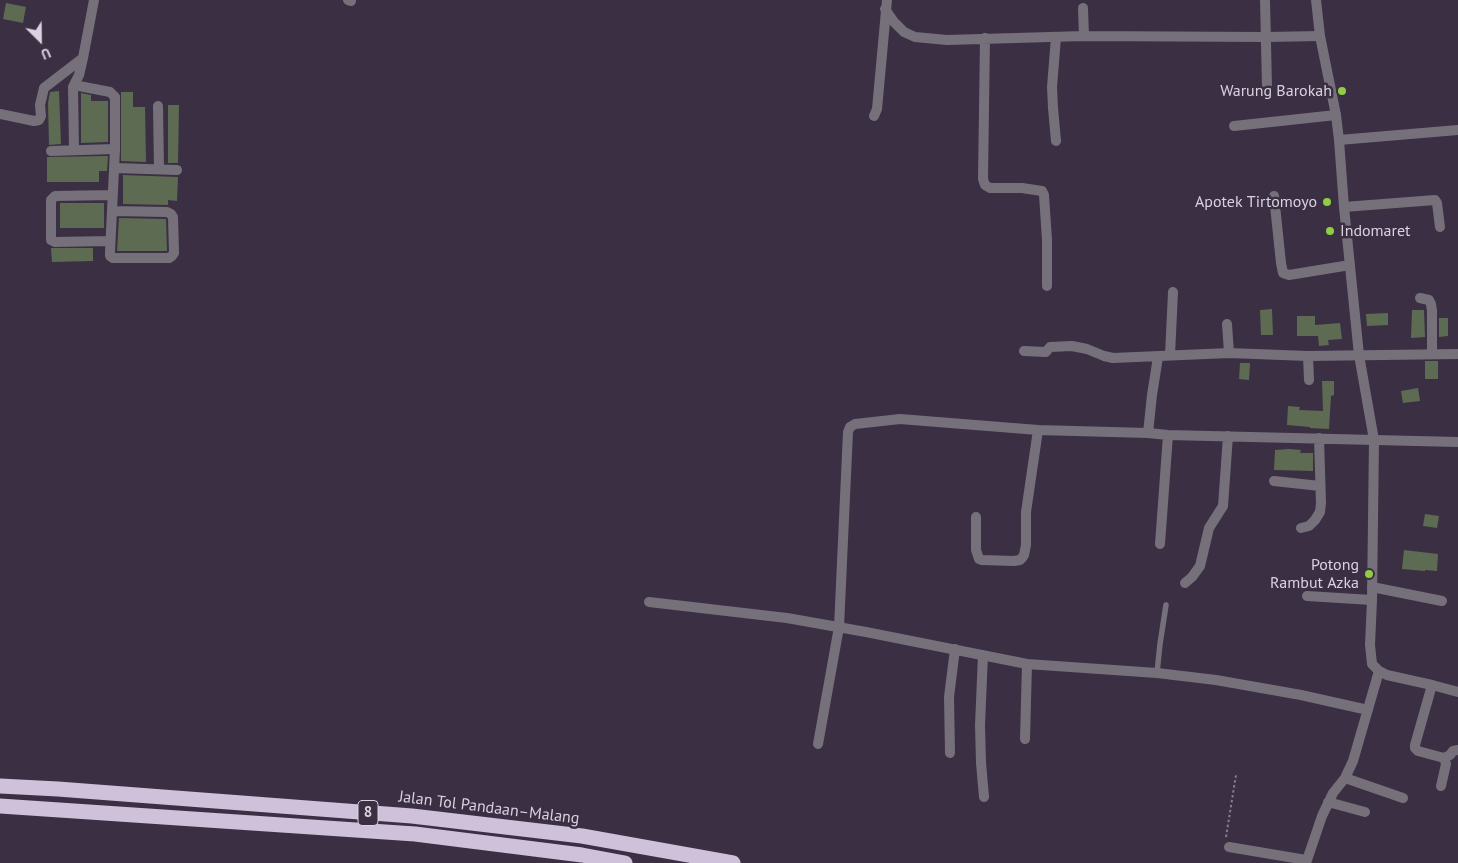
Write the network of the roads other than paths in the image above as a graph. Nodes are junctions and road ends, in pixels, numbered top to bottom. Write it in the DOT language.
graph roads {
  1 [pos="94,0"];
  2 [pos="1265,0"];
  3 [pos="1316,0"];
  4 [pos="886,4"];
  5 [pos="1083,8"];
  6 [pos="1084,36"];
  7 [pos="1320,36"];
  8 [pos="1056,37"];
  9 [pos="985,38"];
  10 [pos="1266,38"];
  11 [pos="83,58"];
  12 [pos="74,85"];
  13 [pos="1267,87"];
  14 [pos="158,106"];
  15 [pos="0,114"];
  16 [pos="874,116"];
  17 [pos="1336,116"];
  18 [pos="1234,126"];
  19 [pos="1458,130"];
  20 [pos="1340,140"];
  21 [pos="1056,141"];
  22 [pos="115,149"];
  23 [pos="74,150"];
  24 [pos="51,151"];
  25 [pos="114,168"];
  26 [pos="159,169"];
  27 [pos="178,170"];
  28 [pos="113,195"];
  29 [pos="1274,196"];
  30 [pos="1344,207"];
  31 [pos="112,211"];
  32 [pos="1440,227"];
  33 [pos="110,241"];
  34 [pos="1350,265"];
  35 [pos="1046,286"];
  36 [pos="1173,292"];
  37 [pos="1420,298"];
  38 [pos="1227,324"];
  39 [pos="1024,351"];
  40 [pos="1229,353"];
  41 [pos="1432,354"];
  42 [pos="1458,354"];
  43 [pos="1359,355"];
  44 [pos="1170,356"];
  45 [pos="1308,356"];
  46 [pos="1158,357"];
  47 [pos="1309,380"];
  48 [pos="1038,430"];
  49 [pos="1148,433"];
  50 [pos="1168,436"];
  51 [pos="1228,436"];
  52 [pos="1319,438"];
  53 [pos="1374,440"];
  54 [pos="1458,442"];
  55 [pos="1274,482"];
  56 [pos="1320,486"];
  57 [pos="976,516"];
  58 [pos="1301,528"];
  59 [pos="1160,544"];
  60 [pos="1185,583"];
  61 [pos="1372,588"];
  62 [pos="1307,596"];
  63 [pos="1372,600"];
  64 [pos="1442,601"];
  65 [pos="649,602"];
  66 [pos="1166,605"];
  67 [pos="839,627"];
  68 [pos="954,649"];
  69 [pos="983,655"];
  70 [pos="1027,664"];
  71 [pos="1378,671"];
  72 [pos="1157,673"];
  73 [pos="1432,684"];
  74 [pos="1458,692"];
  75 [pos="1368,710"];
  76 [pos="1025,739"];
  77 [pos="818,744"];
  78 [pos="1458,750"];
  79 [pos="950,753"];
  80 [pos="1444,758"];
  81 [pos="1344,778"];
  82 [pos="0,786"];
  83 [pos="1441,786"];
  84 [pos="984,796"];
  85 [pos="1403,798"];
  86 [pos="1328,802"];
  87 [pos="0,806"];
  88 [pos="1365,812"];
  89 [pos="1229,847"];
  90 [pos="1306,862"];
  91 [pos="626,863"];
  92 [pos="733,863"];
  1 -- 11 [label="street"];
  2 -- 10 [label="street"];
  3 -- 7 [label="street"];
  4 -- 9 [label="street"];
  4 -- 16 [label="street"];
  5 -- 6 [label="street"];
  6 -- 8 [label="street"];
  6 -- 10 [label="street"];
  7 -- 10 [label="street"];
  7 -- 17 [label="street"];
  8 -- 9 [label="street"];
  8 -- 21 [label="street"];
  9 -- 35 [label="street"];
  10 -- 13 [label="street"];
  11 -- 12 [label="street"];
  11 -- 15 [label="street"];
  12 -- 22 [label="street"];
  12 -- 23 [label="street"];
  14 -- 26 [label="street"];
  17 -- 18 [label="street"];
  17 -- 20 [label="street"];
  19 -- 20 [label="street"];
  20 -- 30 [label="street"];
  22 -- 23 [label="street"];
  22 -- 25 [label="street"];
  23 -- 24 [label="street"];
  25 -- 26 [label="street"];
  25 -- 28 [label="street"];
  26 -- 27 [label="street"];
  28 -- 31 [label="street"];
  28 -- 33 [label="street"];
  29 -- 34 [label="street"];
  30 -- 32 [label="street"];
  30 -- 34 [label="street"];
  31 -- 33 [label="street"];
  31 -- 33 [label="street"];
  34 -- 43 [label="street"];
  36 -- 44 [label="street"];
  37 -- 41 [label="street"];
  38 -- 40 [label="street"];
  39 -- 46 [label="street"];
  40 -- 44 [label="street"];
  40 -- 45 [label="street"];
  41 -- 42 [label="street"];
  41 -- 43 [label="street"];
  43 -- 45 [label="street"];
  43 -- 53 [label="street"];
  44 -- 46 [label="street"];
  45 -- 47 [label="street"];
  46 -- 49 [label="street"];
  48 -- 49 [label="street"];
  48 -- 57 [label="street"];
  48 -- 67 [label="street"];
  49 -- 50 [label="street"];
  50 -- 51 [label="street"];
  50 -- 59 [label="street"];
  51 -- 52 [label="street"];
  51 -- 60 [label="street"];
  52 -- 53 [label="street"];
  52 -- 56 [label="street"];
  53 -- 54 [label="street"];
  53 -- 61 [label="street"];
  55 -- 56 [label="street"];
  56 -- 58 [label="street"];
  61 -- 63 [label="street"];
  61 -- 64 [label="street"];
  62 -- 63 [label="street"];
  63 -- 71 [label="street"];
  65 -- 67 [label="street"];
  66 -- 72 [label="lane"];
  67 -- 68 [label="street"];
  67 -- 77 [label="street"];
  68 -- 69 [label="street"];
  68 -- 79 [label="street"];
  69 -- 70 [label="street"];
  69 -- 84 [label="street"];
  70 -- 72 [label="street"];
  70 -- 76 [label="street"];
  71 -- 73 [label="street"];
  71 -- 75 [label="street"];
  72 -- 75 [label="street"];
  73 -- 74 [label="street"];
  73 -- 80 [label="street"];
  75 -- 81 [label="street"];
  78 -- 80 [label="street"];
  80 -- 83 [label="street"];
  81 -- 85 [label="street"];
  81 -- 86 [label="street"];
  82 -- 92 [label="highway, Jalan Tol Pandaan–Malang / 8"];
  86 -- 88 [label="street"];
  86 -- 90 [label="street"];
  87 -- 91 [label="highway, 8"];
  89 -- 90 [label="street"];
}
